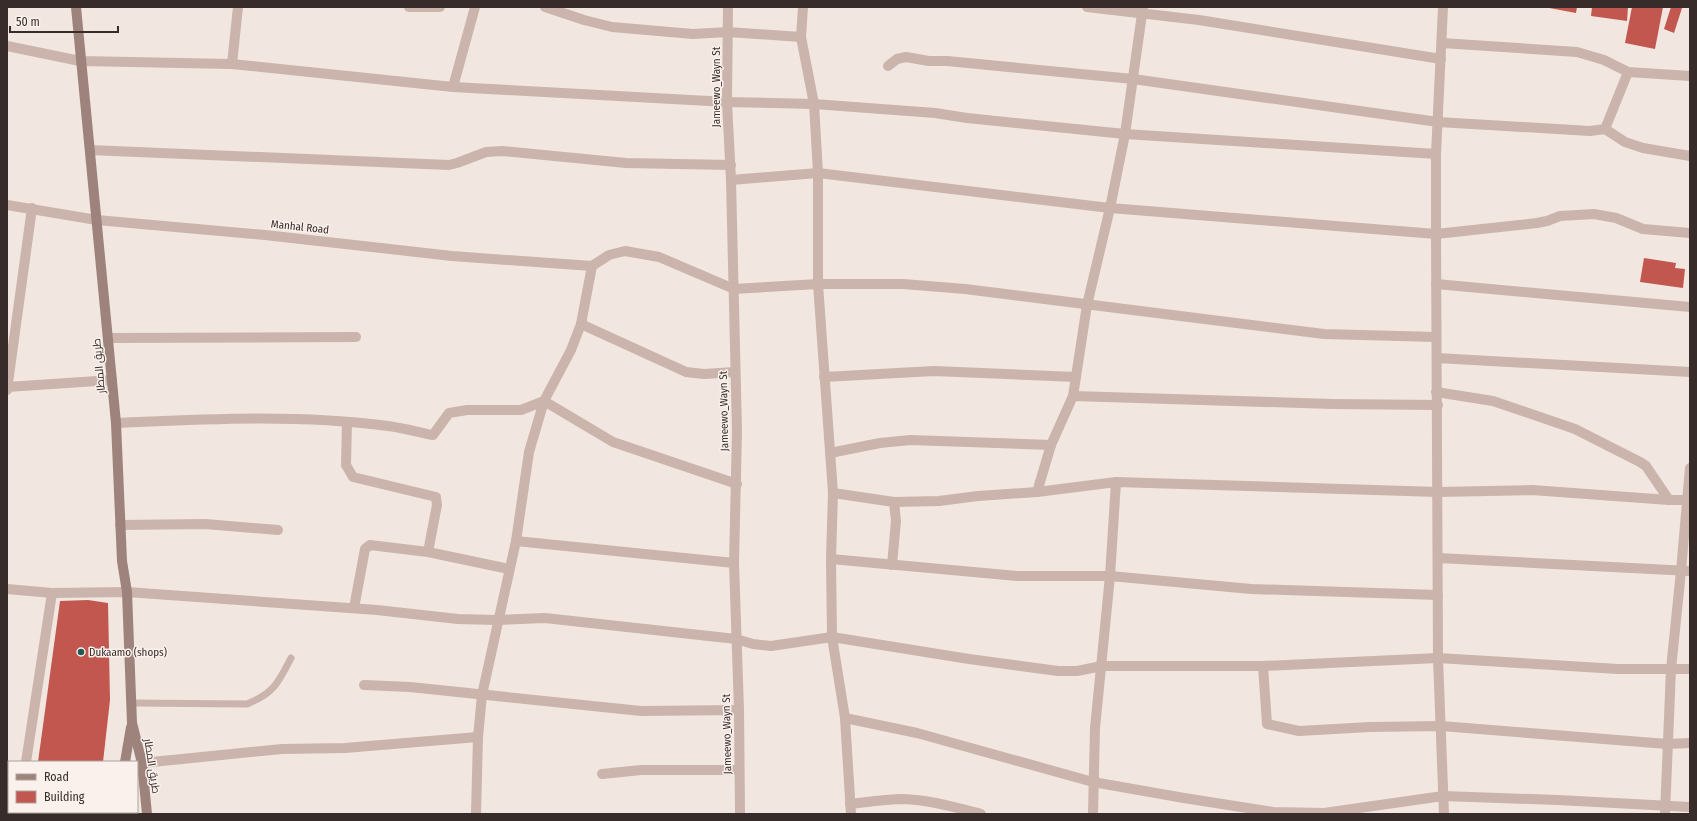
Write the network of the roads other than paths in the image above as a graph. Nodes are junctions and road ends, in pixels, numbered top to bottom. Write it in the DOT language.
graph roads {
  1 [pos="76,7"];
  2 [pos="238,7"];
  3 [pos="409,7"];
  4 [pos="440,7"];
  5 [pos="475,7"];
  6 [pos="545,7"];
  7 [pos="728,7"];
  8 [pos="803,7"];
  9 [pos="1086,7"];
  10 [pos="1443,7"];
  11 [pos="1143,10"];
  12 [pos="728,32"];
  13 [pos="801,38"];
  14 [pos="1442,43"];
  15 [pos="7,46"];
  16 [pos="1441,59"];
  17 [pos="80,61"];
  18 [pos="232,64"];
  19 [pos="888,66"];
  20 [pos="1628,72"];
  21 [pos="1690,76"];
  22 [pos="1133,79"];
  23 [pos="453,87"];
  24 [pos="727,102"];
  25 [pos="814,104"];
  26 [pos="1438,122"];
  27 [pos="1605,130"];
  28 [pos="1125,134"];
  29 [pos="90,150"];
  30 [pos="1436,154"];
  31 [pos="1690,156"];
  32 [pos="731,165"];
  33 [pos="818,173"];
  34 [pos="731,180"];
  35 [pos="7,205"];
  36 [pos="32,208"];
  37 [pos="1110,208"];
  38 [pos="97,220"];
  39 [pos="1690,233"];
  40 [pos="1436,234"];
  41 [pos="592,266"];
  42 [pos="818,284"];
  43 [pos="1436,284"];
  44 [pos="734,289"];
  45 [pos="1086,305"];
  46 [pos="1690,307"];
  47 [pos="581,324"];
  48 [pos="356,337"];
  49 [pos="1436,337"];
  50 [pos="108,338"];
  51 [pos="1437,358"];
  52 [pos="735,372"];
  53 [pos="1690,372"];
  54 [pos="824,377"];
  55 [pos="1076,377"];
  56 [pos="112,380"];
  57 [pos="7,388"];
  58 [pos="1436,392"];
  59 [pos="1073,396"];
  60 [pos="544,401"];
  61 [pos="1438,404"];
  62 [pos="347,422"];
  63 [pos="116,423"];
  64 [pos="1051,445"];
  65 [pos="830,453"];
  66 [pos="1690,468"];
  67 [pos="1116,482"];
  68 [pos="737,484"];
  69 [pos="1038,492"];
  70 [pos="1438,492"];
  71 [pos="833,493"];
  72 [pos="1669,500"];
  73 [pos="1689,500"];
  74 [pos="894,502"];
  75 [pos="120,525"];
  76 [pos="278,530"];
  77 [pos="516,541"];
  78 [pos="428,552"];
  79 [pos="1438,558"];
  80 [pos="831,559"];
  81 [pos="734,563"];
  82 [pos="892,565"];
  83 [pos="509,569"];
  84 [pos="1686,571"];
  85 [pos="1110,576"];
  86 [pos="7,589"];
  87 [pos="126,592"];
  88 [pos="52,593"];
  89 [pos="1438,595"];
  90 [pos="354,608"];
  91 [pos="497,620"];
  92 [pos="832,637"];
  93 [pos="736,639"];
  94 [pos="291,658"];
  95 [pos="1438,658"];
  96 [pos="1102,666"];
  97 [pos="1263,666"];
  98 [pos="1671,669"];
  99 [pos="1690,669"];
  100 [pos="364,685"];
  101 [pos="482,695"];
  102 [pos="131,703"];
  103 [pos="739,710"];
  104 [pos="845,718"];
  105 [pos="132,723"];
  106 [pos="1441,726"];
  107 [pos="478,737"];
  108 [pos="1690,743"];
  109 [pos="1667,744"];
  110 [pos="26,761"];
  111 [pos="125,761"];
  112 [pos="142,763"];
  113 [pos="740,770"];
  114 [pos="602,774"];
  115 [pos="1093,782"];
  116 [pos="1443,796"];
  117 [pos="1690,807"];
  118 [pos="851,809"];
  119 [pos="1665,809"];
  120 [pos="147,814"];
  121 [pos="476,814"];
  122 [pos="740,814"];
  123 [pos="981,814"];
  124 [pos="1093,814"];
  125 [pos="1444,814"];
  1 -- 17 [label="main road, طريق المطار"];
  2 -- 18 [label="street"];
  3 -- 4 [label="street"];
  5 -- 23 [label="street"];
  6 -- 12 [label="street"];
  7 -- 12 [label="street, Jameewo_Wayn St"];
  8 -- 13 [label="street"];
  9 -- 11 [label="street"];
  10 -- 14 [label="street"];
  11 -- 16 [label="street"];
  11 -- 22 [label="street"];
  12 -- 13 [label="street"];
  12 -- 24 [label="street, Jameewo_Wayn St"];
  13 -- 25 [label="street"];
  14 -- 16 [label="street"];
  14 -- 20 [label="street"];
  15 -- 17 [label="street"];
  16 -- 26 [label="street"];
  17 -- 18 [label="street"];
  17 -- 29 [label="main road, طريق المطار"];
  18 -- 23 [label="street"];
  19 -- 22 [label="street"];
  20 -- 21 [label="street"];
  20 -- 27 [label="street"];
  22 -- 26 [label="street"];
  22 -- 28 [label="street"];
  23 -- 24 [label="street"];
  24 -- 25 [label="street"];
  24 -- 32 [label="street, Jameewo_Wayn St"];
  25 -- 28 [label="street"];
  25 -- 33 [label="street"];
  26 -- 27 [label="street"];
  26 -- 30 [label="street"];
  27 -- 31 [label="street"];
  28 -- 30 [label="street"];
  28 -- 37 [label="street"];
  29 -- 32 [label="street"];
  29 -- 38 [label="main road, طريق المطار"];
  30 -- 40 [label="street"];
  32 -- 34 [label="street, Jameewo_Wayn St"];
  33 -- 34 [label="street"];
  33 -- 37 [label="street"];
  33 -- 42 [label="street"];
  34 -- 44 [label="street, Jameewo_Wayn St"];
  35 -- 36 [label="street, Manhal Road"];
  36 -- 38 [label="street, Manhal Road"];
  36 -- 57 [label="street"];
  37 -- 40 [label="street"];
  37 -- 45 [label="street"];
  38 -- 41 [label="street, Manhal Road"];
  38 -- 50 [label="main road, طريق المطار"];
  39 -- 40 [label="street"];
  40 -- 43 [label="street"];
  41 -- 44 [label="street"];
  41 -- 47 [label="street"];
  42 -- 44 [label="street"];
  42 -- 45 [label="street"];
  42 -- 54 [label="street"];
  43 -- 46 [label="street"];
  43 -- 49 [label="street"];
  44 -- 52 [label="street, Jameewo_Wayn St"];
  45 -- 49 [label="street"];
  45 -- 55 [label="street"];
  47 -- 52 [label="street"];
  47 -- 60 [label="street"];
  48 -- 50 [label="street"];
  49 -- 51 [label="street"];
  50 -- 56 [label="main road, طريق المطار"];
  51 -- 53 [label="street"];
  51 -- 58 [label="street"];
  52 -- 68 [label="street, Jameewo_Wayn St"];
  54 -- 55 [label="street"];
  54 -- 65 [label="street"];
  55 -- 59 [label="street"];
  56 -- 57 [label="street"];
  56 -- 63 [label="main road, طريق المطار"];
  58 -- 61 [label="street"];
  58 -- 72 [label="street"];
  59 -- 61 [label="street"];
  59 -- 64 [label="street"];
  60 -- 62 [label="street"];
  60 -- 68 [label="street"];
  60 -- 77 [label="street"];
  61 -- 70 [label="street"];
  62 -- 63 [label="street"];
  62 -- 78 [label="street"];
  63 -- 75 [label="main road, طريق المطار"];
  64 -- 65 [label="street"];
  64 -- 69 [label="street"];
  65 -- 71 [label="street"];
  66 -- 73 [label="street"];
  67 -- 69 [label="street"];
  67 -- 70 [label="street"];
  67 -- 85 [label="street"];
  68 -- 81 [label="street, Jameewo_Wayn St"];
  69 -- 74 [label="street"];
  70 -- 72 [label="street"];
  70 -- 79 [label="street"];
  71 -- 74 [label="street"];
  71 -- 80 [label="street"];
  72 -- 73 [label="street"];
  73 -- 84 [label="street"];
  74 -- 82 [label="street"];
  75 -- 76 [label="street"];
  75 -- 87 [label="main road, طريق المطار"];
  77 -- 81 [label="street"];
  77 -- 83 [label="street"];
  78 -- 83 [label="street"];
  78 -- 90 [label="street"];
  79 -- 84 [label="street"];
  79 -- 89 [label="street"];
  80 -- 82 [label="street"];
  80 -- 92 [label="street"];
  81 -- 93 [label="street, Jameewo_Wayn St"];
  82 -- 85 [label="street"];
  83 -- 91 [label="street"];
  84 -- 98 [label="street"];
  85 -- 89 [label="street"];
  85 -- 96 [label="street"];
  86 -- 88 [label="street"];
  87 -- 88 [label="street"];
  87 -- 90 [label="street"];
  87 -- 102 [label="main road, طريق المطار"];
  88 -- 110 [label="street"];
  89 -- 95 [label="street"];
  90 -- 91 [label="street"];
  91 -- 93 [label="street"];
  91 -- 101 [label="street"];
  92 -- 93 [label="street"];
  92 -- 96 [label="street"];
  92 -- 104 [label="street"];
  93 -- 103 [label="street, Jameewo_Wayn St"];
  94 -- 102 [label="lane"];
  95 -- 97 [label="street"];
  95 -- 98 [label="street"];
  95 -- 106 [label="street"];
  96 -- 97 [label="street"];
  96 -- 115 [label="street"];
  97 -- 106 [label="street"];
  98 -- 99 [label="street"];
  98 -- 109 [label="street"];
  100 -- 101 [label="street"];
  101 -- 103 [label="street"];
  101 -- 107 [label="street"];
  102 -- 105 [label="main road, طريق المطار"];
  103 -- 113 [label="street, Jameewo_Wayn St"];
  104 -- 115 [label="street"];
  104 -- 118 [label="street"];
  105 -- 111 [label="main road, طريق المطار"];
  105 -- 112 [label="main road, طريق المطار"];
  106 -- 109 [label="street"];
  106 -- 116 [label="street"];
  107 -- 112 [label="street"];
  107 -- 121 [label="street"];
  108 -- 109 [label="street"];
  109 -- 119 [label="street"];
  112 -- 120 [label="main road, طريق المطار"];
  113 -- 114 [label="street"];
  113 -- 122 [label="street, Jameewo_Wayn St"];
  115 -- 116 [label="street"];
  115 -- 124 [label="street"];
  116 -- 119 [label="street"];
  116 -- 125 [label="street"];
  117 -- 119 [label="street"];
  118 -- 123 [label="street"];
}
